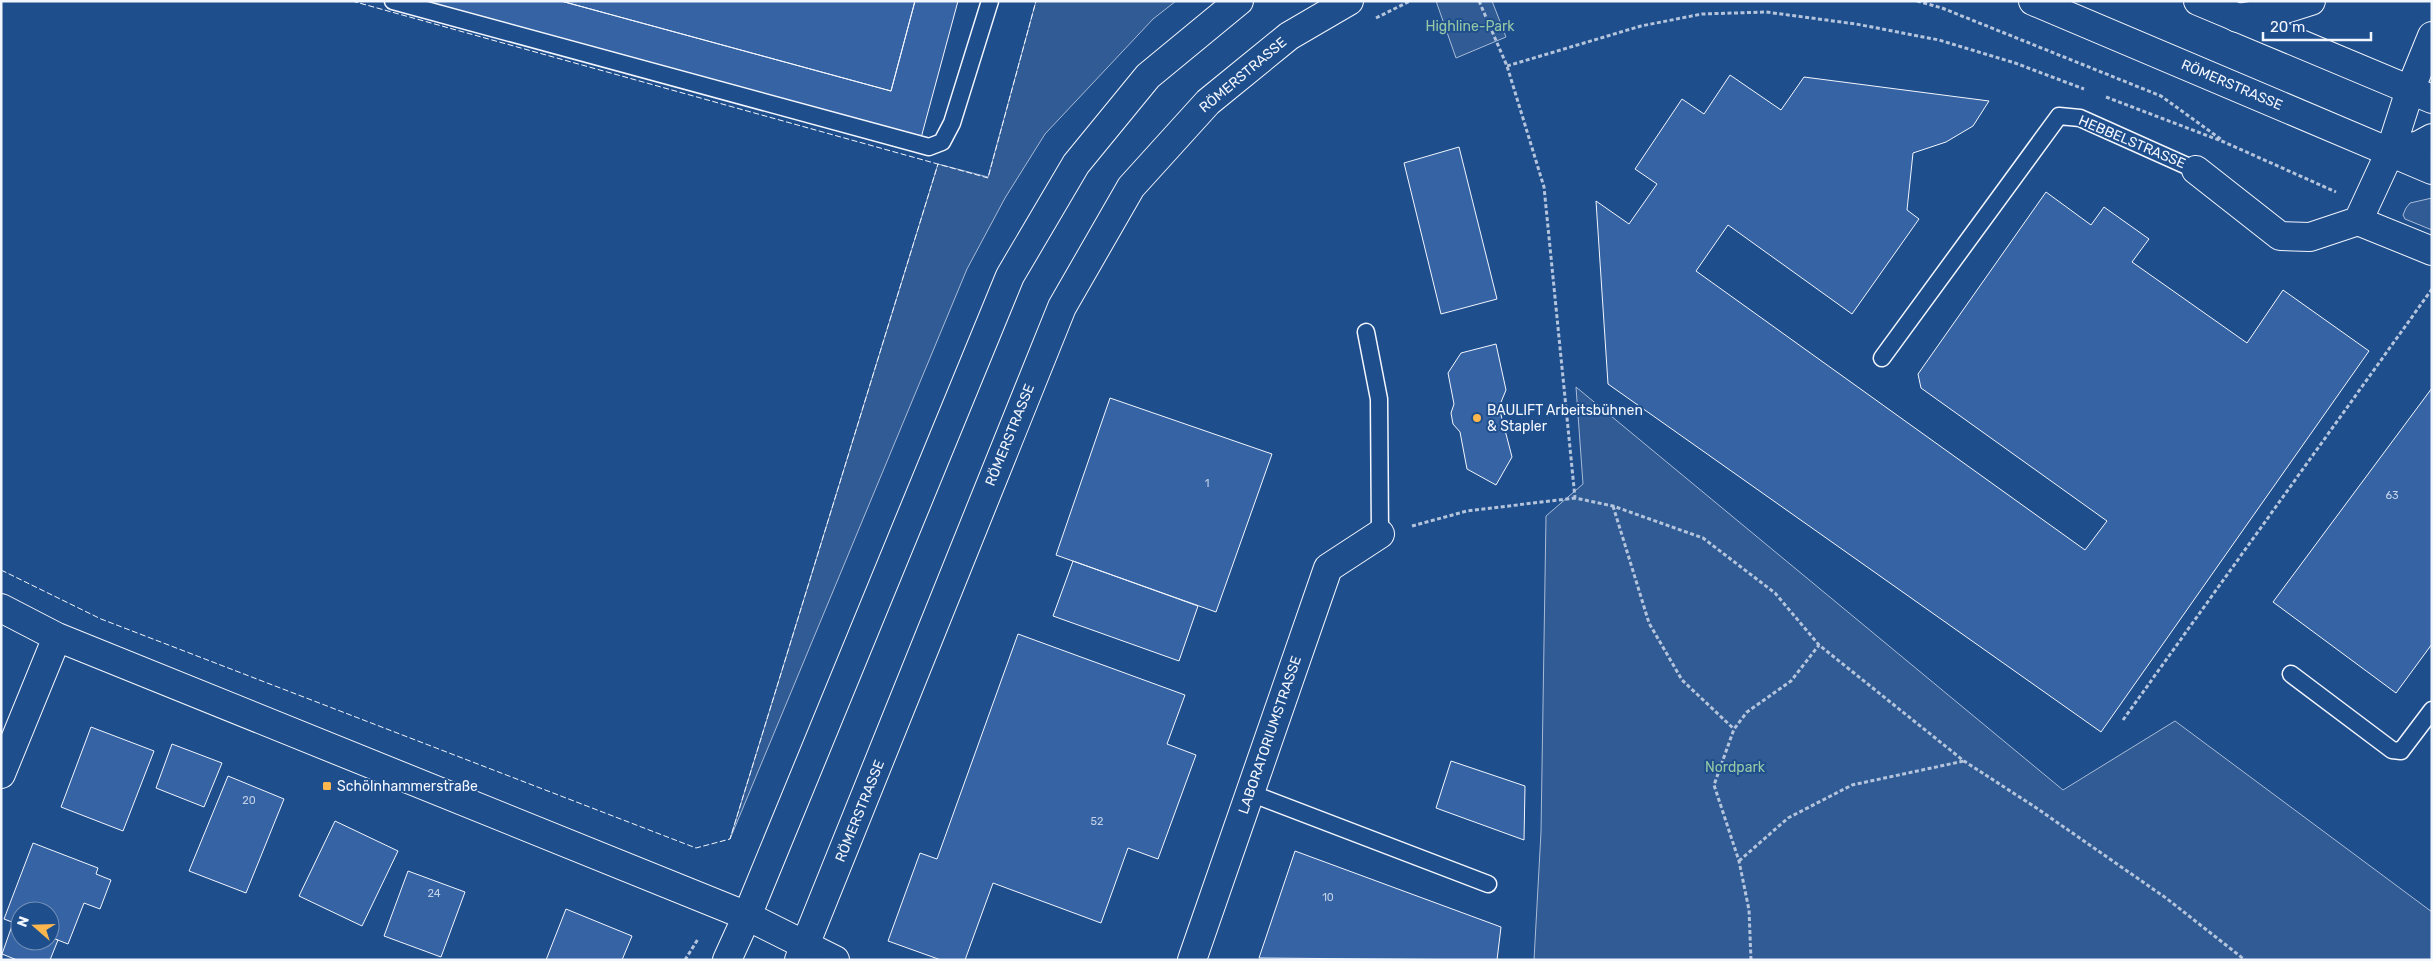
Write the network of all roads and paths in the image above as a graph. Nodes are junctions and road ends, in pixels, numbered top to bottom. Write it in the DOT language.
graph roads {
  1 [pos="393,1"];
  2 [pos="990,1"];
  3 [pos="1239,1"];
  4 [pos="1349,1"];
  5 [pos="1410,1"];
  6 [pos="1479,1"];
  7 [pos="1917,1"];
  8 [pos="2033,1"];
  9 [pos="2198,1"];
  10 [pos="2311,1"];
  11 [pos="2237,18"];
  12 [pos="1368,23"];
  13 [pos="2432,36"];
  14 [pos="1507,66"];
  15 [pos="2088,90"];
  16 [pos="2097,94"];
  17 [pos="2421,94"];
  18 [pos="2432,138"];
  19 [pos="2224,142"];
  20 [pos="2390,152"];
  21 [pos="2196,170"];
  22 [pos="2432,170"];
  23 [pos="2362,214"];
  24 [pos="2432,252"];
  25 [pos="2432,289"];
  26 [pos="1366,332"];
  27 [pos="1882,358"];
  28 [pos="1575,498"];
  29 [pos="1613,506"];
  30 [pos="1380,534"];
  31 [pos="1,608"];
  32 [pos="57,636"];
  33 [pos="1819,645"];
  34 [pos="2291,674"];
  35 [pos="2432,710"];
  36 [pos="2123,720"];
  37 [pos="1734,729"];
  38 [pos="1964,761"];
  39 [pos="1,774"];
  40 [pos="1250,793"];
  41 [pos="1739,861"];
  42 [pos="1488,884"];
  43 [pos="747,916"];
  44 [pos="803,953"];
  45 [pos="727,960"];
  46 [pos="835,960"];
  47 [pos="1192,960"];
  48 [pos="1751,960"];
  49 [pos="2244,960"];
  1 -- 2 [label="lane"];
  3 -- 43 [label="main road"];
  4 -- 44 [label="main road, RÖMERSTRASSE"];
  5 -- 12 [label="path"];
  6 -- 14 [label="path"];
  7 -- 19 [label="path"];
  8 -- 20 [label="main road, RÖMERSTRASSE"];
  9 -- 11 [label="main road"];
  10 -- 11 [label="main road"];
  11 -- 17 [label="main road"];
  13 -- 17 [label="main road"];
  14 -- 15 [label="path"];
  14 -- 28 [label="path"];
  16 -- 19 [label="path"];
  17 -- 20 [label="main road"];
  18 -- 20 [label="main road"];
  19 -- 23 [label="path"];
  20 -- 22 [label="main road, RÖMERSTRASSE"];
  20 -- 23 [label="main road"];
  21 -- 23 [label="main road, HEBBELSTRASSE"];
  21 -- 27 [label="lane, HEBBELSTRASSE"];
  23 -- 24 [label="main road"];
  25 -- 36 [label="path"];
  26 -- 30 [label="lane"];
  28 -- 29 [label="path"];
  28 -- 30 [label="path"];
  29 -- 33 [label="path"];
  29 -- 37 [label="path"];
  30 -- 40 [label="main road, LABORATORIUMSTRASSE"];
  31 -- 32 [label="main road"];
  32 -- 39 [label="main road"];
  32 -- 43 [label="main road"];
  33 -- 37 [label="path"];
  33 -- 38 [label="path"];
  34 -- 35 [label="lane"];
  37 -- 41 [label="path"];
  38 -- 41 [label="path"];
  38 -- 49 [label="path"];
  40 -- 42 [label="lane"];
  40 -- 47 [label="main road, LABORATORIUMSTRASSE"];
  41 -- 48 [label="path"];
  43 -- 44 [label="main road"];
  43 -- 45 [label="main road"];
  44 -- 46 [label="main road"];
}
